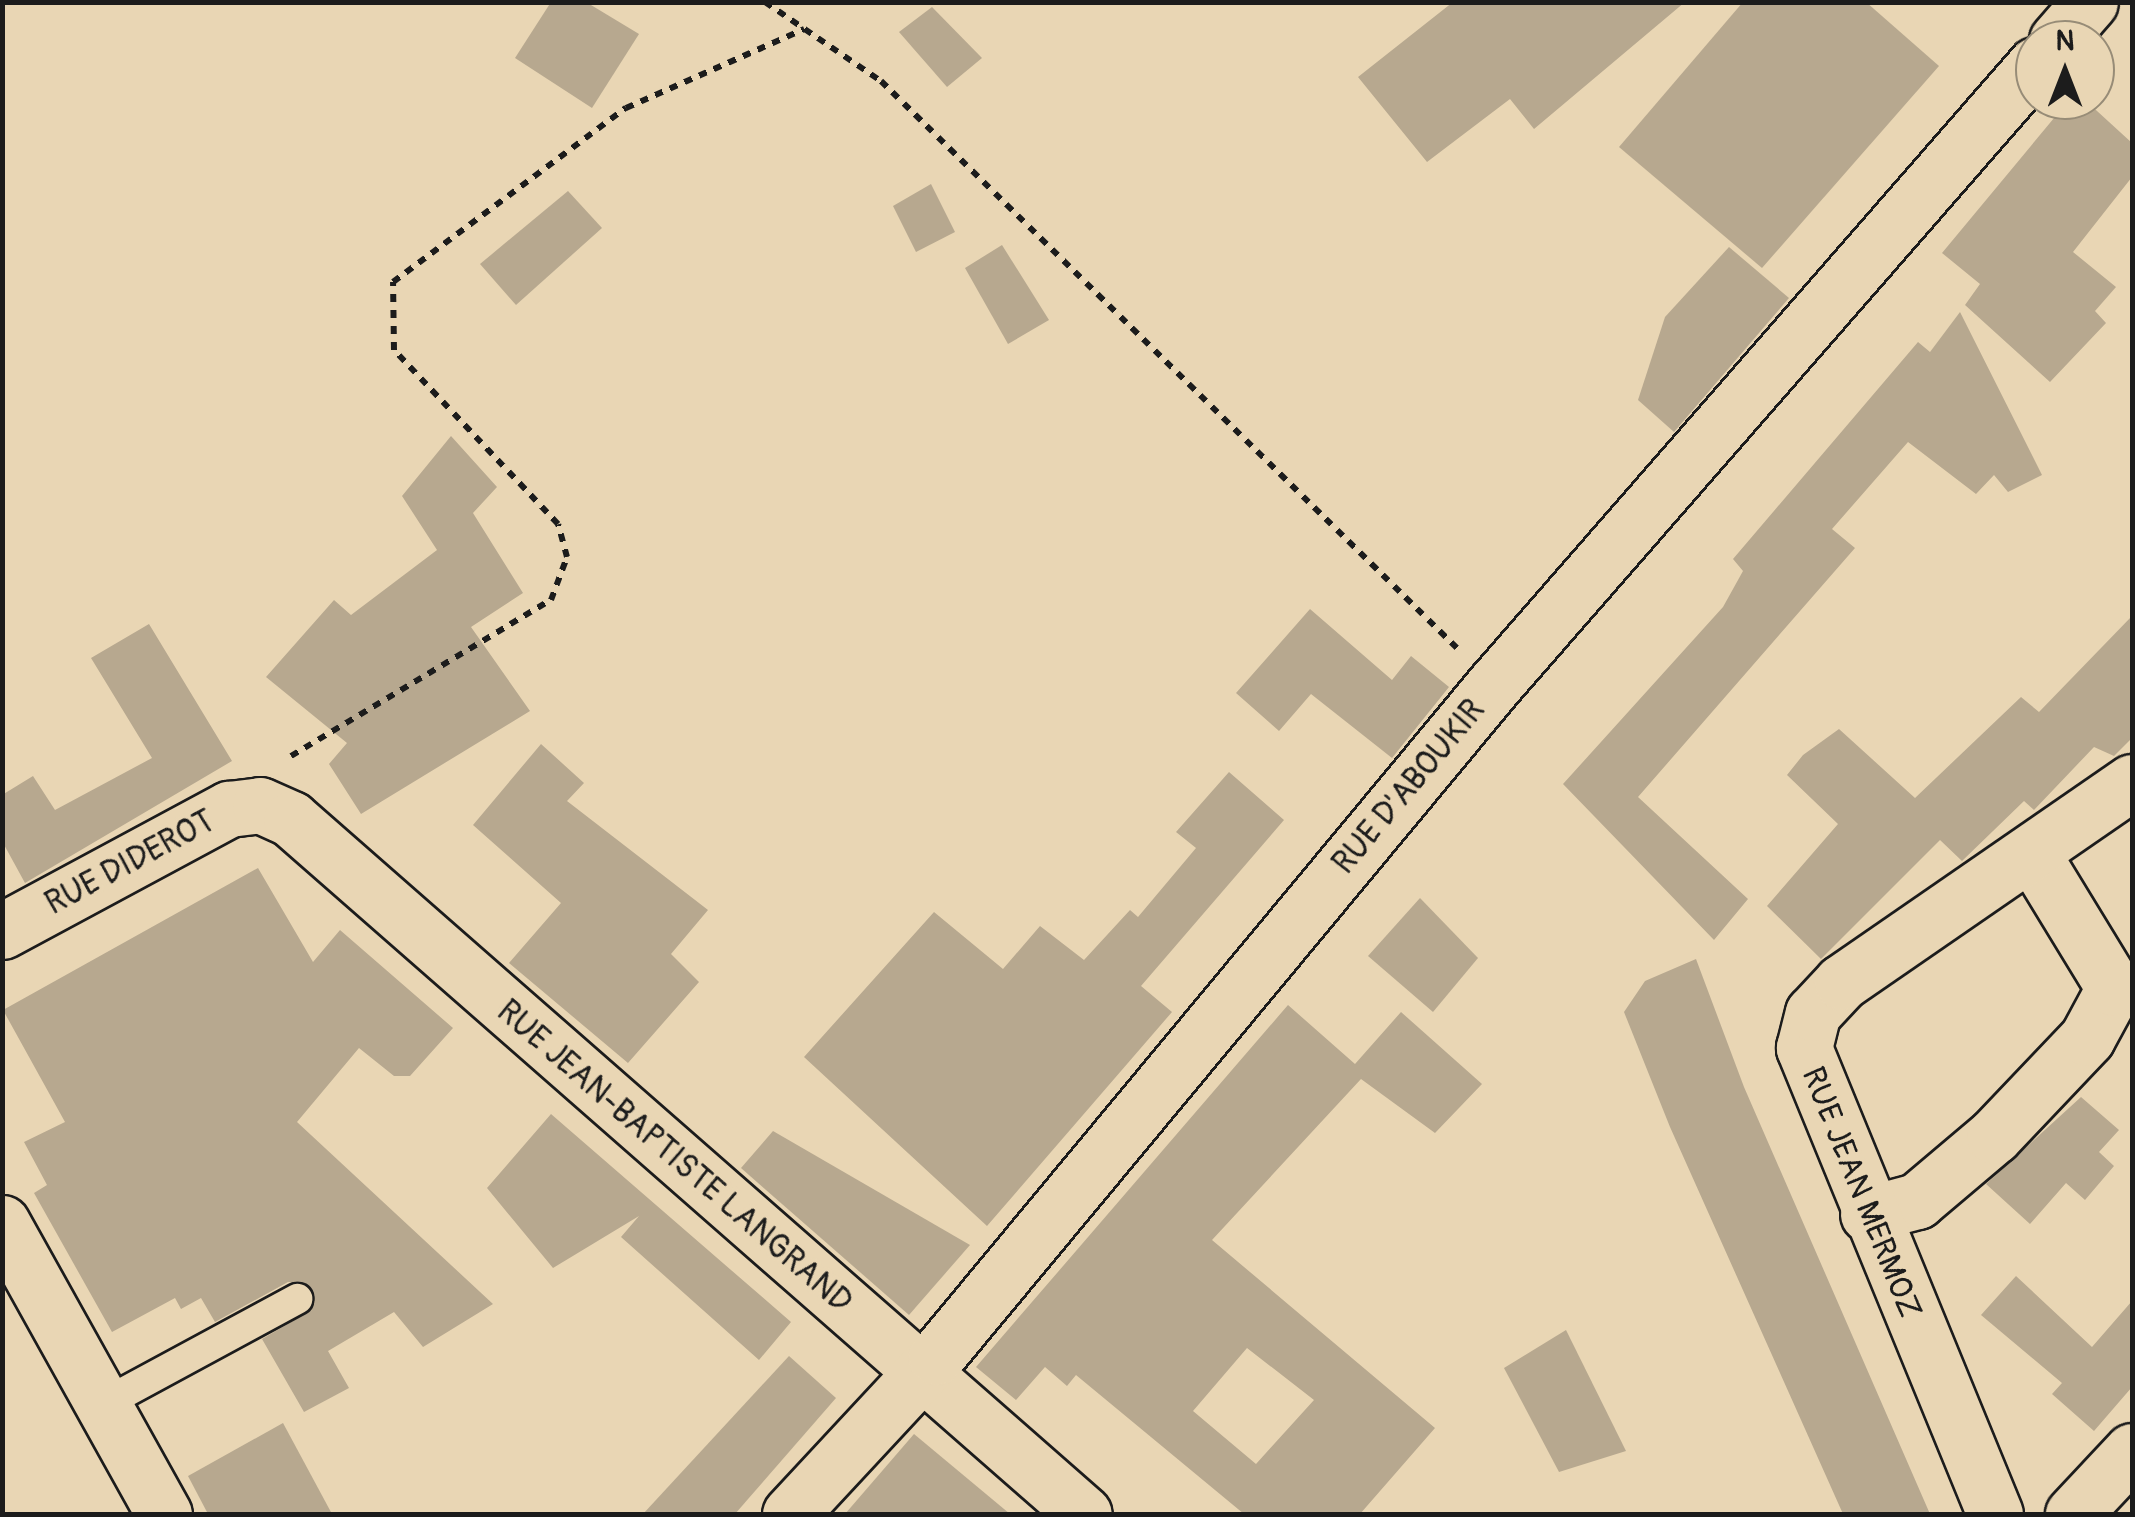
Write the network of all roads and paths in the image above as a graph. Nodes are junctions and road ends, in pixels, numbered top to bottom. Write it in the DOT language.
graph roads {
  1 [pos="765,2"];
  2 [pos="804,29"];
  3 [pos="2015,88"];
  4 [pos="1494,685"];
  5 [pos="2132,782"];
  6 [pos="260,805"];
  7 [pos="2032,852"];
  8 [pos="2,931"];
  9 [pos="1868,1214"];
  10 [pos="2,1223"];
  11 [pos="297,1299"];
  12 [pos="920,1374"];
  13 [pos="103,1404"];
  14 [pos="2132,1451"];
  15 [pos="164,1514"];
  16 [pos="790,1514"];
  17 [pos="1084,1514"];
  18 [pos="1994,1514"];
  19 [pos="2073,1514"];
  1 -- 2 [label="path"];
  2 -- 4 [label="path"];
  2 -- 6 [label="path"];
  3 -- 4 [label="street, RUE D'ABOUKIR"];
  4 -- 12 [label="street, RUE D'ABOUKIR"];
  5 -- 7 [label="street, RUE JEAN MERMOZ"];
  6 -- 8 [label="street, RUE DIDEROT"];
  6 -- 12 [label="street, RUE JEAN-BAPTISTE LANGRAND"];
  7 -- 9 [label="street, RUE JEAN MERMOZ"];
  7 -- 9 [label="street"];
  9 -- 18 [label="street, RUE JEAN MERMOZ"];
  10 -- 13 [label="street"];
  11 -- 13 [label="lane"];
  12 -- 16 [label="street, RUE D'ABOUKIR"];
  12 -- 17 [label="street, RUE JEAN-BAPTISTE LANGRAND"];
  13 -- 15 [label="street"];
  14 -- 19 [label="street"];
}
